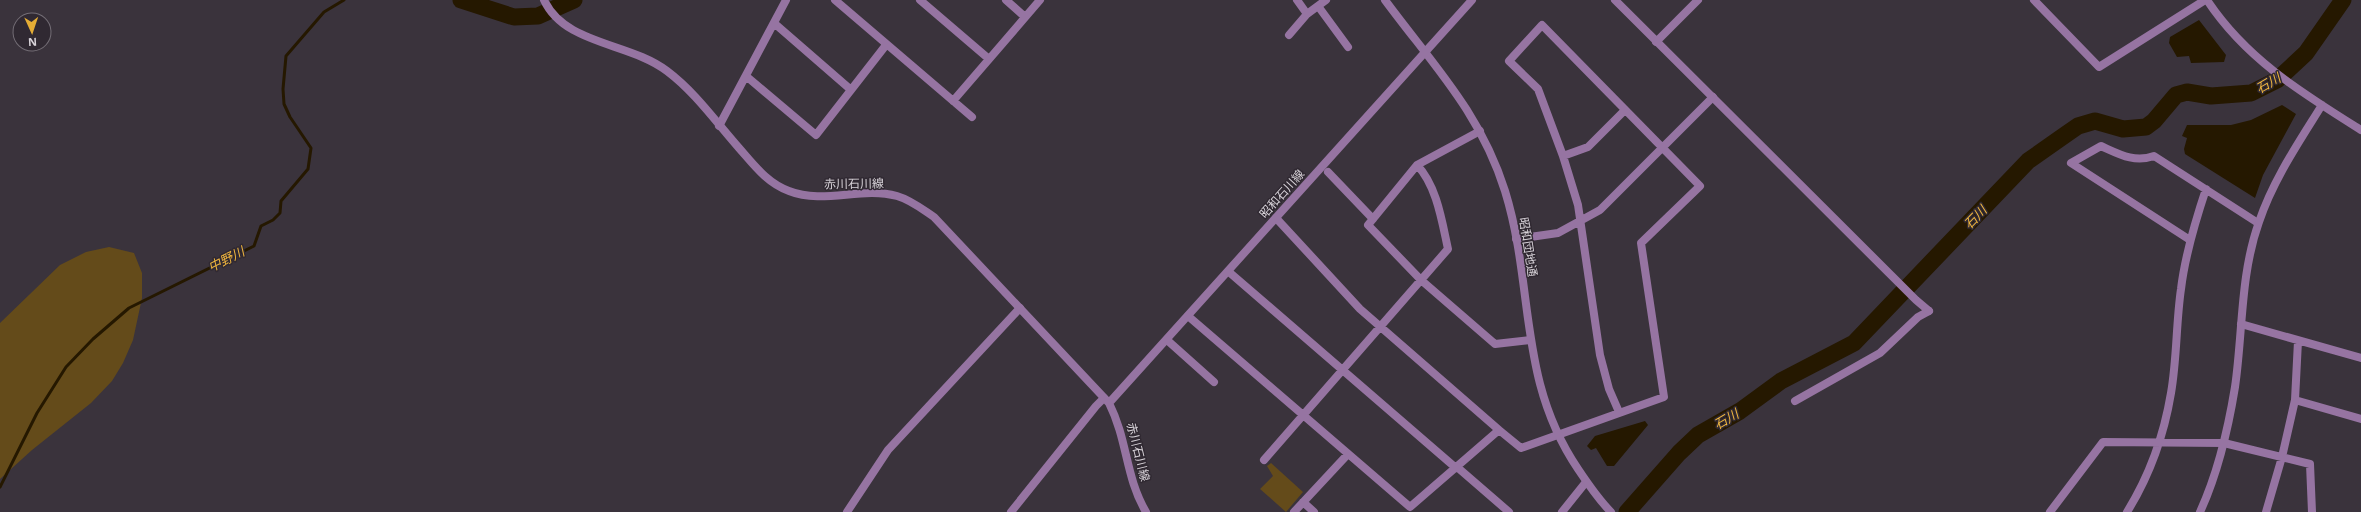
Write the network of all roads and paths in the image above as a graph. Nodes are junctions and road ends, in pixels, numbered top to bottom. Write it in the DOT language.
graph roads {
  1 [pos="544,0"];
  2 [pos="786,0"];
  3 [pos="835,0"];
  4 [pos="920,0"];
  5 [pos="1006,0"];
  6 [pos="1040,0"];
  7 [pos="1297,0"];
  8 [pos="1326,0"];
  9 [pos="1385,0"];
  10 [pos="1472,0"];
  11 [pos="1615,0"];
  12 [pos="1698,0"];
  13 [pos="2034,0"];
  14 [pos="2206,0"];
  15 [pos="1318,6"];
  16 [pos="1307,14"];
  17 [pos="1025,17"];
  18 [pos="774,23"];
  19 [pos="1289,35"];
  20 [pos="1656,42"];
  21 [pos="886,45"];
  22 [pos="1348,47"];
  23 [pos="1426,53"];
  24 [pos="989,59"];
  25 [pos="746,76"];
  26 [pos="850,89"];
  27 [pos="1713,97"];
  28 [pos="953,101"];
  29 [pos="2322,105"];
  30 [pos="1626,110"];
  31 [pos="972,118"];
  32 [pos="719,126"];
  33 [pos="2361,130"];
  34 [pos="1480,131"];
  35 [pos="1662,147"];
  36 [pos="1563,156"];
  37 [pos="1417,165"];
  38 [pos="1328,172"];
  39 [pos="2206,189"];
  40 [pos="1276,218"];
  41 [pos="1373,219"];
  42 [pos="1580,222"];
  43 [pos="2258,222"];
  44 [pos="1516,240"];
  45 [pos="2190,240"];
  46 [pos="1229,272"];
  47 [pos="1421,280"];
  48 [pos="1020,308"];
  49 [pos="1188,316"];
  50 [pos="2241,324"];
  51 [pos="1380,327"];
  52 [pos="1167,340"];
  53 [pos="1530,340"];
  54 [pos="2298,341"];
  55 [pos="2361,358"];
  56 [pos="1342,371"];
  57 [pos="1214,382"];
  58 [pos="2295,400"];
  59 [pos="1107,401"];
  60 [pos="1795,401"];
  61 [pos="1618,412"];
  62 [pos="1303,416"];
  63 [pos="2361,419"];
  64 [pos="1499,430"];
  65 [pos="1556,434"];
  66 [pos="2160,443"];
  67 [pos="2224,443"];
  68 [pos="1348,454"];
  69 [pos="2282,457"];
  70 [pos="1264,460"];
  71 [pos="1456,467"];
  72 [pos="1586,482"];
  73 [pos="1303,502"];
  74 [pos="1413,509"];
  75 [pos="1143,510"];
  76 [pos="1610,511"];
  77 [pos="847,512"];
  78 [pos="1011,512"];
  79 [pos="1294,512"];
  80 [pos="1314,512"];
  81 [pos="1509,512"];
  82 [pos="1562,512"];
  83 [pos="2050,512"];
  84 [pos="2128,512"];
  85 [pos="2200,512"];
  86 [pos="2266,512"];
  87 [pos="2312,512"];
  1 -- 32 [label="street, 赤川石川線"];
  2 -- 18 [label="street"];
  3 -- 21 [label="street"];
  4 -- 24 [label="street"];
  5 -- 17 [label="street"];
  6 -- 17 [label="street"];
  7 -- 16 [label="street"];
  8 -- 15 [label="street"];
  9 -- 23 [label="street, 昭和団地通"];
  10 -- 23 [label="street, 昭和石川線"];
  11 -- 20 [label="street"];
  12 -- 20 [label="street"];
  13 -- 14 [label="street"];
  14 -- 29 [label="street"];
  15 -- 16 [label="street"];
  15 -- 22 [label="street"];
  16 -- 19 [label="street"];
  17 -- 24 [label="street"];
  18 -- 25 [label="street"];
  18 -- 26 [label="street"];
  20 -- 27 [label="street"];
  21 -- 26 [label="street"];
  21 -- 28 [label="street"];
  23 -- 34 [label="street, 昭和団地通"];
  23 -- 40 [label="street, 昭和石川線"];
  24 -- 28 [label="street"];
  25 -- 26 [label="street"];
  25 -- 32 [label="street"];
  27 -- 35 [label="street"];
  27 -- 60 [label="street"];
  28 -- 31 [label="street"];
  29 -- 33 [label="street"];
  29 -- 43 [label="street"];
  30 -- 35 [label="street"];
  30 -- 36 [label="street"];
  30 -- 36 [label="street"];
  32 -- 48 [label="street, 赤川石川線"];
  34 -- 37 [label="street"];
  34 -- 44 [label="street, 昭和団地通"];
  35 -- 42 [label="street"];
  35 -- 61 [label="street"];
  36 -- 42 [label="street"];
  37 -- 41 [label="street"];
  37 -- 47 [label="street"];
  38 -- 41 [label="street"];
  39 -- 43 [label="street"];
  39 -- 45 [label="street"];
  39 -- 45 [label="street"];
  40 -- 46 [label="street, 昭和石川線"];
  40 -- 51 [label="street"];
  41 -- 47 [label="street"];
  42 -- 44 [label="street"];
  42 -- 61 [label="street"];
  43 -- 50 [label="street"];
  44 -- 53 [label="street, 昭和団地通"];
  45 -- 66 [label="street"];
  46 -- 49 [label="street, 昭和石川線"];
  46 -- 56 [label="street"];
  47 -- 51 [label="street"];
  47 -- 53 [label="street"];
  48 -- 59 [label="street, 赤川石川線"];
  48 -- 77 [label="street"];
  49 -- 52 [label="street, 昭和石川線"];
  49 -- 62 [label="street"];
  50 -- 54 [label="street"];
  50 -- 67 [label="street"];
  51 -- 56 [label="street"];
  51 -- 64 [label="street"];
  52 -- 57 [label="street"];
  52 -- 59 [label="street, 昭和石川線"];
  53 -- 65 [label="street, 昭和団地通"];
  54 -- 55 [label="street"];
  54 -- 58 [label="street"];
  56 -- 62 [label="street"];
  56 -- 71 [label="street"];
  58 -- 63 [label="street"];
  58 -- 69 [label="street"];
  59 -- 75 [label="street, 赤川石川線"];
  59 -- 78 [label="street, 昭和石川線"];
  61 -- 65 [label="street"];
  62 -- 68 [label="street"];
  62 -- 70 [label="street"];
  64 -- 65 [label="street"];
  64 -- 71 [label="street"];
  65 -- 72 [label="street, 昭和団地通"];
  66 -- 67 [label="street"];
  66 -- 83 [label="street"];
  66 -- 84 [label="street"];
  67 -- 69 [label="street"];
  67 -- 85 [label="street"];
  68 -- 73 [label="street"];
  68 -- 74 [label="street"];
  69 -- 86 [label="street"];
  69 -- 87 [label="street"];
  71 -- 74 [label="street"];
  71 -- 81 [label="street"];
  72 -- 76 [label="street, 昭和団地通"];
  72 -- 82 [label="street"];
  73 -- 79 [label="street"];
  73 -- 80 [label="street"];
}
